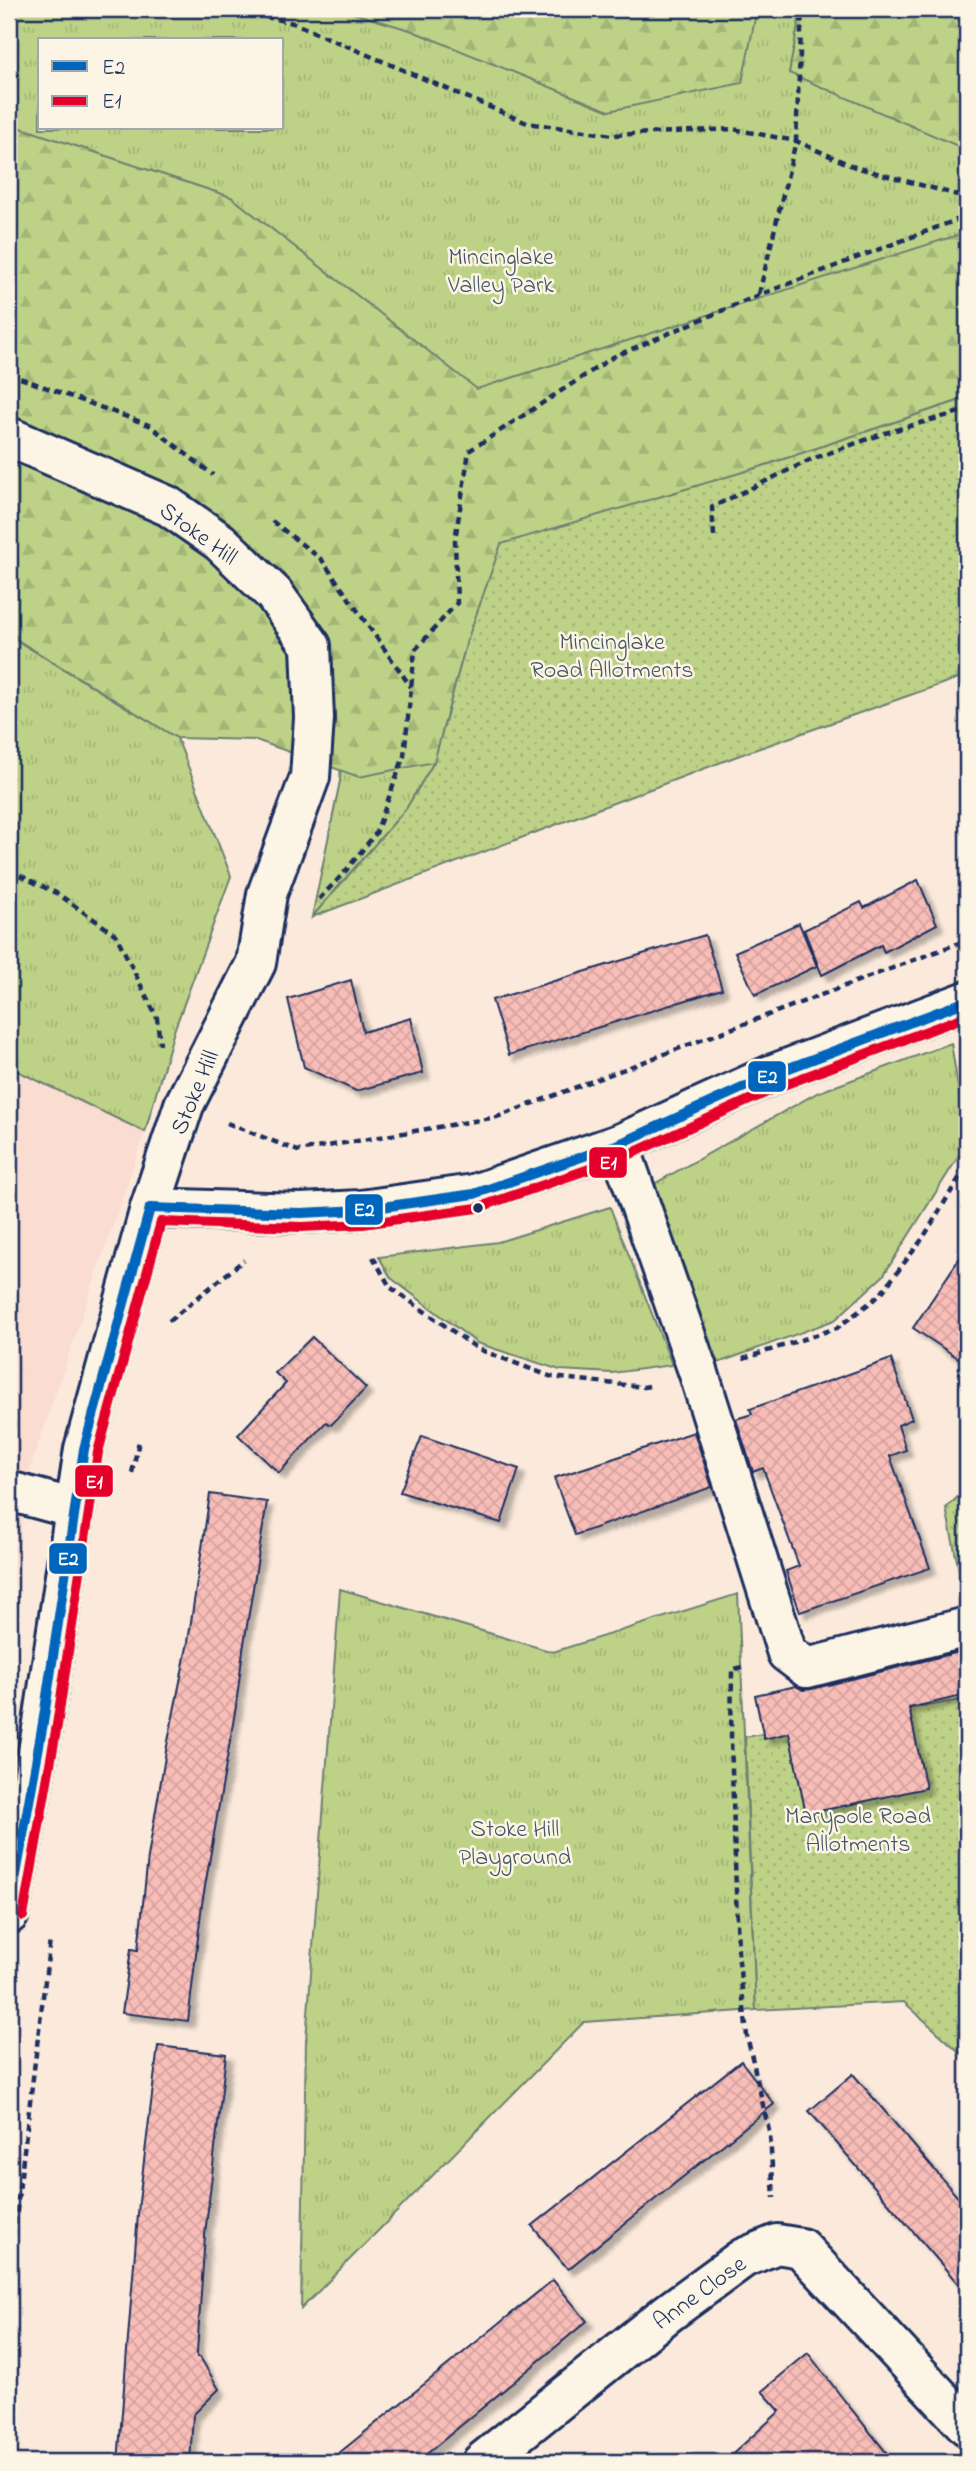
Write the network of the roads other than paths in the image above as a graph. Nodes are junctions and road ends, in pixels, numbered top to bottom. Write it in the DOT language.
graph roads {
  1 [pos="9,437"];
  2 [pos="967,1000"];
  3 [pos="619,1144"];
  4 [pos="150,1208"];
  5 [pos="9,1491"];
  6 [pos="75,1509"];
  7 [pos="967,1627"];
  8 [pos="9,1912"];
  9 [pos="967,2426"];
  10 [pos="482,2462"];
  1 -- 4 [label="street, Stoke Hill"];
  2 -- 3 [label="street"];
  3 -- 4 [label="street"];
  3 -- 7 [label="street"];
  4 -- 6 [label="street, Stoke Hill"];
  5 -- 6 [label="street"];
  6 -- 8 [label="street, Stoke Hill"];
  9 -- 10 [label="street, Anne Close"];
}
